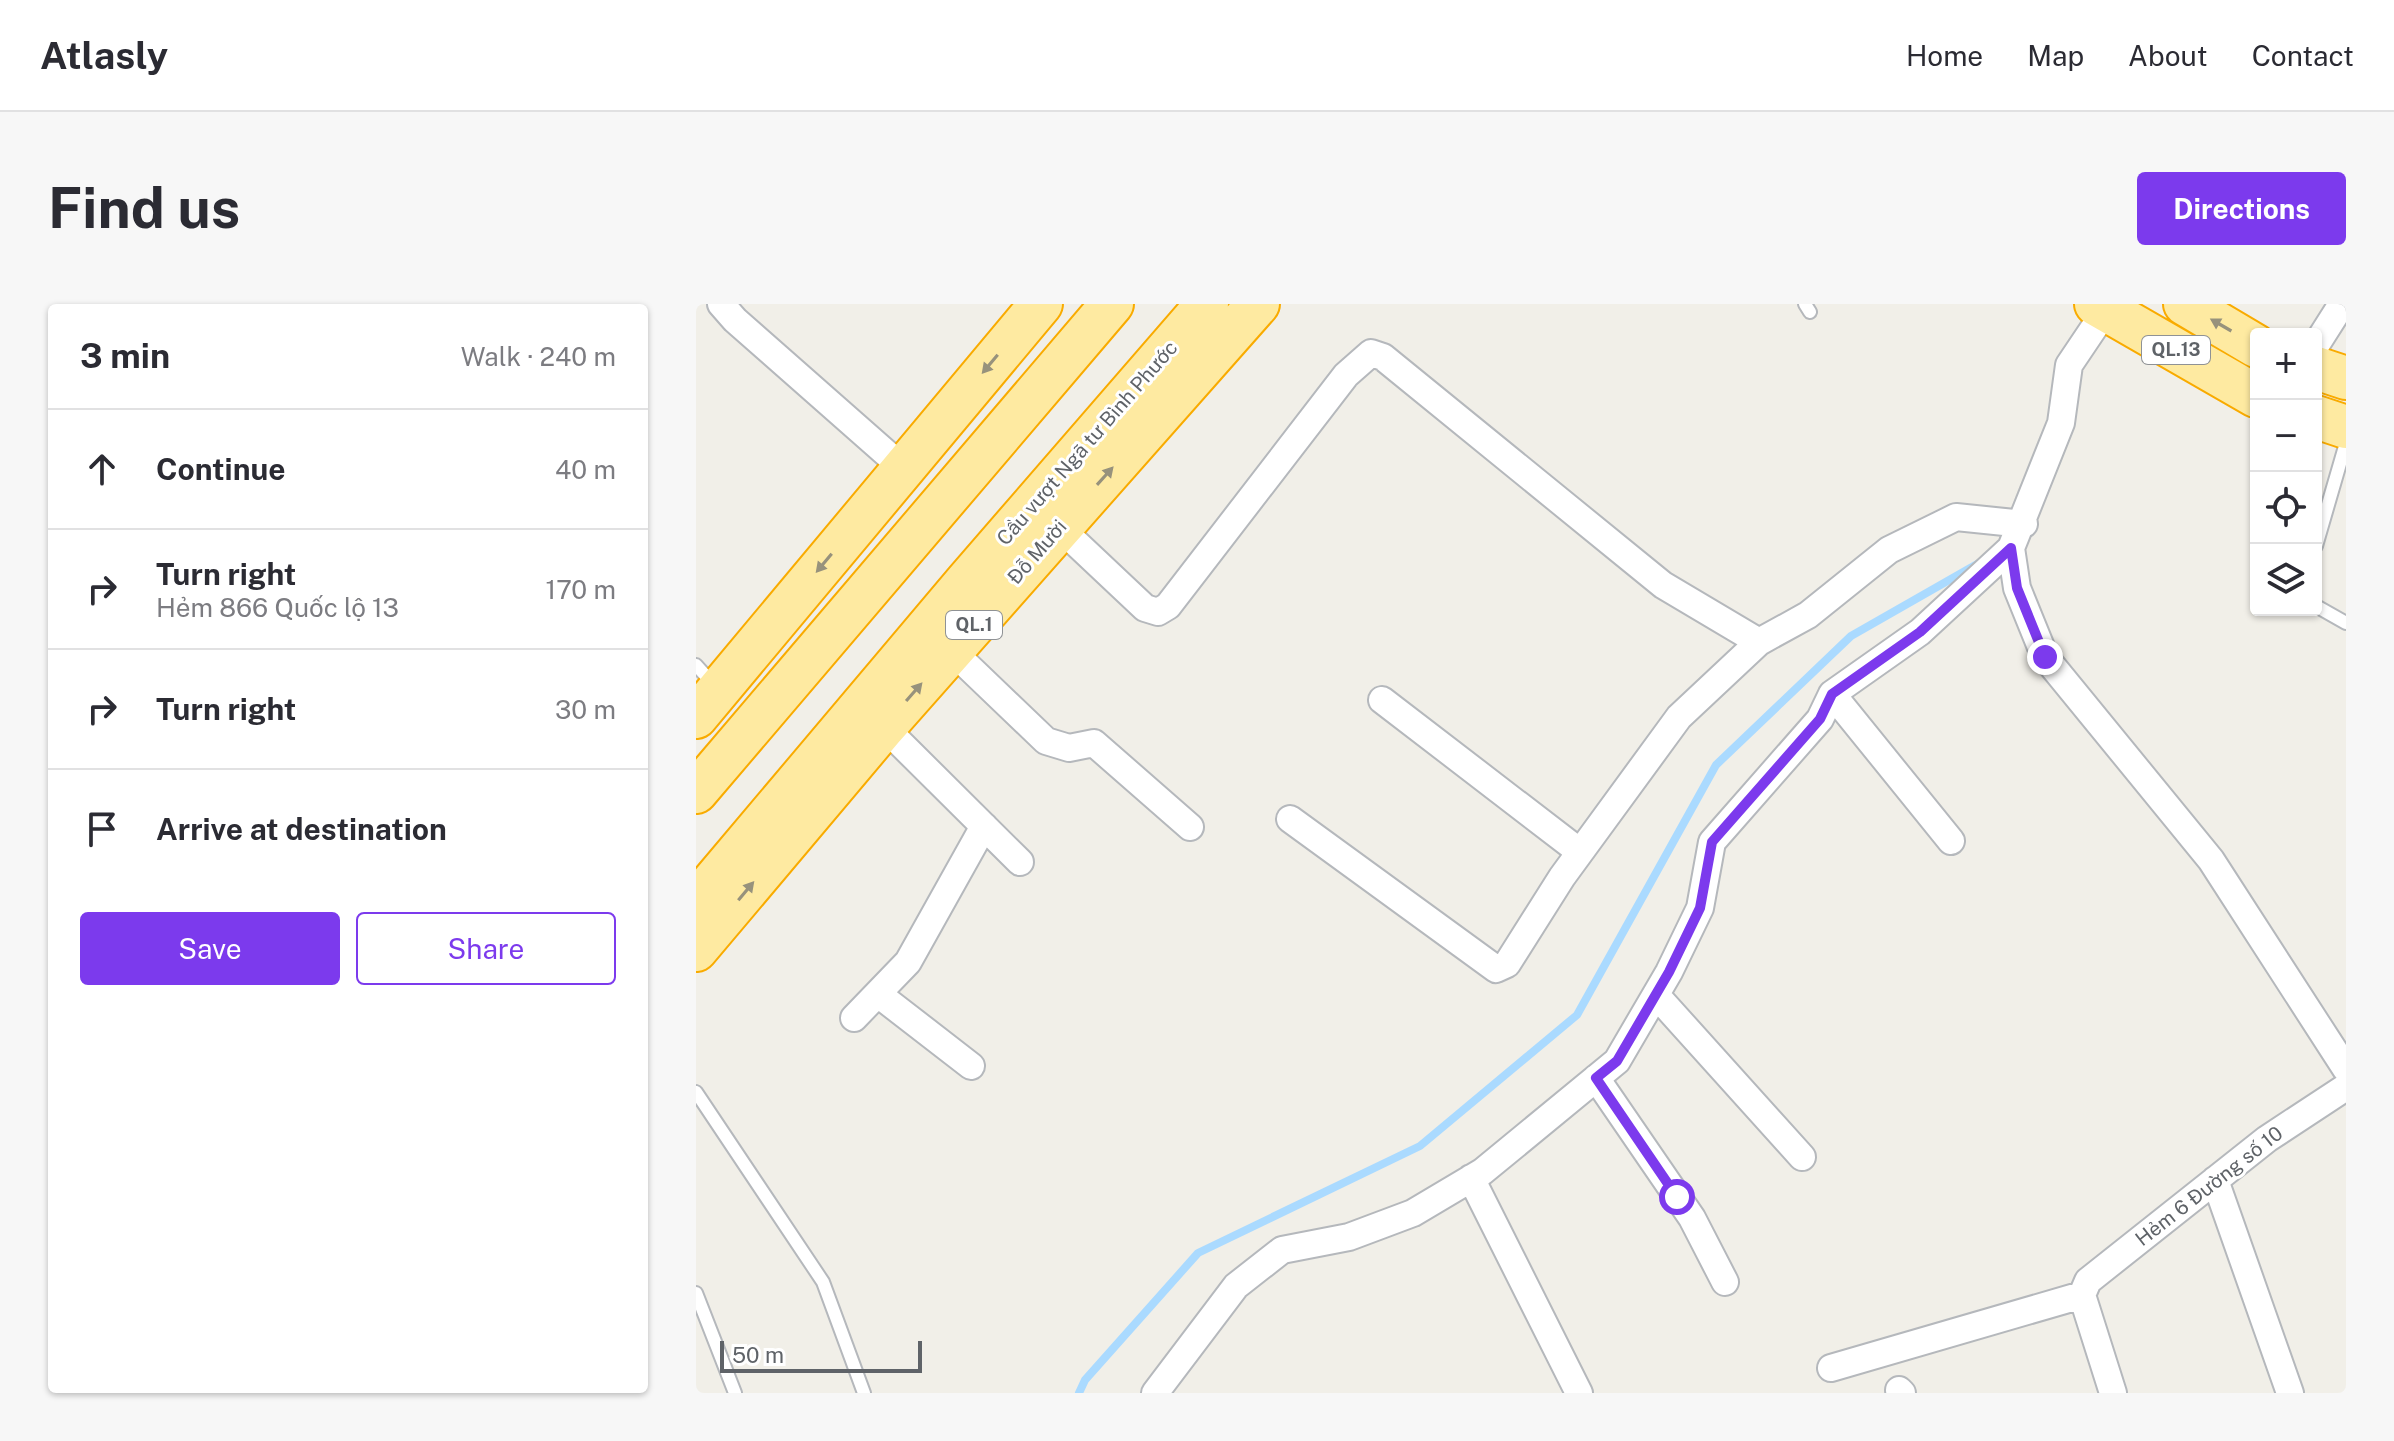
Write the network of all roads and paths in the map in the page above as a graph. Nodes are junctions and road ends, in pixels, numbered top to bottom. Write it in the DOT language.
graph roads {
  1 [pos="721,304"];
  2 [pos="1041,304"];
  3 [pos="1085,304"];
  4 [pos="1112,304"];
  5 [pos="1183,304"];
  6 [pos="1207,304"];
  7 [pos="1258,304"];
  8 [pos="2185,304"];
  9 [pos="2342,304"];
  10 [pos="2101,307"];
  11 [pos="2322,336"];
  12 [pos="2250,342"];
  13 [pos="2322,370"];
  14 [pos="2346,378"];
  15 [pos="2250,393"];
  16 [pos="2322,419"];
  17 [pos="2346,427"];
  18 [pos="2346,443"];
  19 [pos="903,468"];
  20 [pos="2024,524"];
  21 [pos="1059,527"];
  22 [pos="900,536"];
  23 [pos="2317,544"];
  24 [pos="2011,548"];
  25 [pos="960,576"];
  26 [pos="2322,609"];
  27 [pos="2346,623"];
  28 [pos="1759,642"];
  29 [pos="951,650"];
  30 [pos="703,691"];
  31 [pos="1832,694"];
  32 [pos="1382,700"];
  33 [pos="884,727"];
  34 [pos="696,767"];
  35 [pos="696,792"];
  36 [pos="1290,819"];
  37 [pos="984,826"];
  38 [pos="1190,827"];
  39 [pos="1951,841"];
  40 [pos="1580,852"];
  41 [pos="1020,862"];
  42 [pos="696,879"];
  43 [pos="696,902"];
  44 [pos="696,950"];
  45 [pos="878,994"];
  46 [pos="1656,995"];
  47 [pos="854,1018"];
  48 [pos="971,1066"];
  49 [pos="2346,1069"];
  50 [pos="1596,1078"];
  51 [pos="2346,1087"];
  52 [pos="696,1092"];
  53 [pos="1802,1157"];
  54 [pos="1471,1178"];
  55 [pos="2215,1180"];
  56 [pos="1725,1282"];
  57 [pos="696,1293"];
  58 [pos="2082,1295"];
  59 [pos="1831,1368"];
  60 [pos="735,1393"];
  61 [pos="864,1393"];
  62 [pos="1155,1393"];
  63 [pos="1579,1393"];
  64 [pos="2113,1393"];
  65 [pos="2290,1393"];
  1 -- 19 [label="street"];
  2 -- 19 [label="highway, one-way"];
  3 -- 22 [label="highway"];
  4 -- 22 [label="highway"];
  5 -- 25 [label="highway, Cầu vượt Ngã tư Bình Phước / QL.1"];
  6 -- 25 [label="highway, Cầu vượt Ngã tư Bình Phước / QL.1"];
  21 -- 7 [label="highway, Đỗ Mười / QL.1, one-way"];
  12 -- 8 [label="highway, QL.13, one-way"];
  9 -- 11 [label="street"];
  10 -- 15 [label="highway, QL.13"];
  10 -- 20 [label="street"];
  13 -- 14 [label="highway"];
  16 -- 17 [label="highway"];
  18 -- 23 [label="lane"];
  19 -- 30 [label="highway, one-way"];
  20 -- 24 [label="street"];
  20 -- 28 [label="street"];
  21 -- 28 [label="street"];
  21 -- 29 [label="highway, Đỗ Mười / QL.1"];
  22 -- 34 [label="highway"];
  22 -- 35 [label="highway"];
  24 -- 31 [label="street"];
  24 -- 49 [label="street"];
  25 -- 42 [label="highway, QL.1"];
  25 -- 43 [label="highway, QL.1"];
  26 -- 27 [label="lane"];
  28 -- 40 [label="street"];
  33 -- 29 [label="highway, Đỗ Mười / QL.1, one-way"];
  29 -- 38 [label="street"];
  31 -- 39 [label="street"];
  31 -- 46 [label="street"];
  32 -- 40 [label="street"];
  33 -- 37 [label="street"];
  44 -- 33 [label="highway, Đỗ Mười / QL.1, one-way"];
  36 -- 40 [label="street"];
  37 -- 41 [label="street"];
  37 -- 45 [label="street"];
  45 -- 47 [label="street"];
  45 -- 48 [label="street"];
  46 -- 50 [label="street"];
  46 -- 53 [label="street"];
  50 -- 54 [label="street"];
  50 -- 56 [label="street"];
  51 -- 55 [label="street, Hẻm 6 Đường số 10"];
  52 -- 61 [label="lane"];
  54 -- 62 [label="street"];
  54 -- 63 [label="street"];
  55 -- 58 [label="street, Hẻm 6 Đường số 10"];
  55 -- 65 [label="street"];
  57 -- 60 [label="lane"];
  58 -- 59 [label="street"];
  58 -- 64 [label="street"];
}
